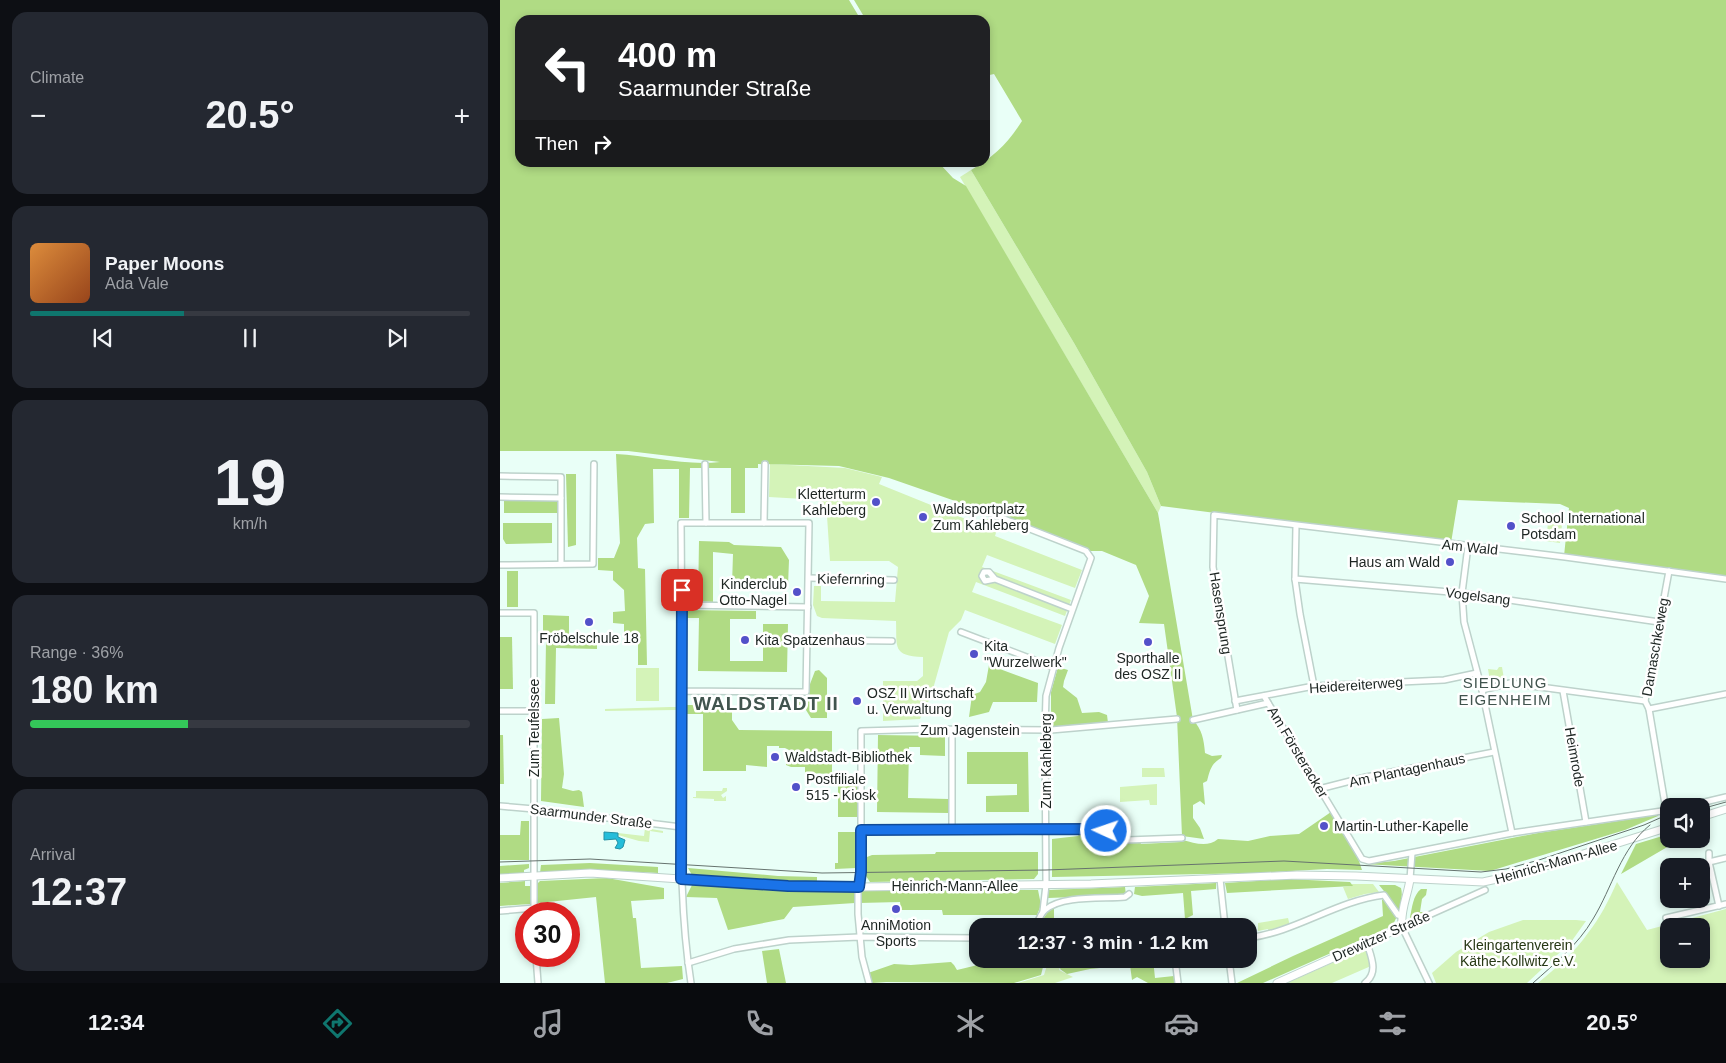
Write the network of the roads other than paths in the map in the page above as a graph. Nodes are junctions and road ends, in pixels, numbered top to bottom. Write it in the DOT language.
graph roads {
  1 [pos="594,464"];
  2 [pos="706,464"];
  3 [pos="765,464"];
  4 [pos="500,476"];
  5 [pos="500,497"];
  6 [pos="561,498"];
  7 [pos="984,511"];
  8 [pos="1214,515"];
  9 [pos="706,523"];
  10 [pos="764,523"];
  11 [pos="1296,526"];
  12 [pos="1468,546"];
  13 [pos="561,564"];
  14 [pos="500,565"];
  15 [pos="1669,571"];
  16 [pos="809,578"];
  17 [pos="1296,579"];
  18 [pos="1726,579"];
  19 [pos="894,580"];
  20 [pos="995,580"];
  21 [pos="1462,593"];
  22 [pos="682,605"];
  23 [pos="808,607"];
  24 [pos="1072,609"];
  25 [pos="500,613"];
  26 [pos="1659,622"];
  27 [pos="961,632"];
  28 [pos="808,640"];
  29 [pos="892,641"];
  30 [pos="1053,667"];
  31 [pos="1477,673"];
  32 [pos="1314,686"];
  33 [pos="1482,690"];
  34 [pos="681,691"];
  35 [pos="1564,691"];
  36 [pos="1726,694"];
  37 [pos="1264,696"];
  38 [pos="1235,701"];
  39 [pos="1645,701"];
  40 [pos="1268,703"];
  41 [pos="1649,709"];
  42 [pos="1237,710"];
  43 [pos="500,711"];
  44 [pos="534,711"];
  45 [pos="1177,719"];
  46 [pos="1193,720"];
  47 [pos="952,730"];
  48 [pos="1045,730"];
  49 [pos="1494,752"];
  50 [pos="1319,789"];
  51 [pos="1726,797"];
  52 [pos="1666,798"];
  53 [pos="1710,801"];
  54 [pos="500,806"];
  55 [pos="534,809"];
  56 [pos="1726,810"];
  57 [pos="1660,811"];
  58 [pos="1710,814"];
  59 [pos="1586,822"];
  60 [pos="681,827"];
  61 [pos="861,830"];
  62 [pos="952,830"];
  63 [pos="1046,830"];
  64 [pos="1660,830"];
  65 [pos="1512,833"];
  66 [pos="1182,838"];
  67 [pos="1412,853"];
  68 [pos="1710,854"];
  69 [pos="1710,858"];
  70 [pos="1726,858"];
  71 [pos="1362,859"];
  72 [pos="1710,862"];
  73 [pos="1710,866"];
  74 [pos="533,876"];
  75 [pos="500,878"];
  76 [pos="681,879"];
  77 [pos="1220,879"];
  78 [pos="1410,879"];
  79 [pos="1046,885"];
  80 [pos="859,887"];
  81 [pos="1485,890"];
  82 [pos="1129,894"];
  83 [pos="534,902"];
  84 [pos="1726,904"];
  85 [pos="1719,906"];
  86 [pos="500,911"];
  87 [pos="515,911"];
  88 [pos="1044,911"];
  89 [pos="1402,916"];
  90 [pos="1039,918"];
  91 [pos="1224,918"];
  92 [pos="1666,918"];
  93 [pos="1402,927"];
  94 [pos="1257,936"];
  95 [pos="859,937"];
  96 [pos="969,938"];
  97 [pos="1367,943"];
  98 [pos="688,963"];
  99 [pos="537,967"];
  100 [pos="1176,968"];
  101 [pos="1230,968"];
  102 [pos="538,983"];
  103 [pos="691,983"];
  104 [pos="869,983"];
  105 [pos="1178,983"];
  106 [pos="1232,983"];
  107 [pos="1277,983"];
  108 [pos="1365,983"];
  109 [pos="1429,983"];
  1 -- 13 [label="street"];
  2 -- 9 [label="street"];
  3 -- 10 [label="street"];
  4 -- 6 [label="street"];
  5 -- 6 [label="street"];
  6 -- 13 [label="street"];
  7 -- 24 [label="street, Zum Kahleberg"];
  8 -- 11 [label="street, Am Wald"];
  8 -- 38 [label="street, Hasensprung"];
  9 -- 10 [label="street, Kiefernring"];
  9 -- 22 [label="street, Kiefernring"];
  10 -- 16 [label="street, Kiefernring"];
  11 -- 12 [label="street, Am Wald"];
  11 -- 17 [label="street"];
  12 -- 15 [label="street, Am Wald"];
  12 -- 21 [label="street"];
  13 -- 14 [label="street"];
  15 -- 18 [label="street, Am Wald"];
  15 -- 26 [label="street, Damaschkeweg"];
  16 -- 19 [label="street, Kiefernring"];
  16 -- 23 [label="street, Kiefernring"];
  17 -- 21 [label="street, Vogelsang"];
  17 -- 32 [label="street"];
  20 -- 24 [label="street"];
  21 -- 26 [label="street, Vogelsang"];
  21 -- 31 [label="street"];
  22 -- 23 [label="street"];
  22 -- 34 [label="street"];
  23 -- 28 [label="street, Kiefernring"];
  24 -- 30 [label="street, Zum Kahleberg"];
  25 -- 44 [label="street, Zum Teufelssee"];
  26 -- 39 [label="street, Damaschkeweg"];
  27 -- 30 [label="street"];
  28 -- 29 [label="street"];
  28 -- 34 [label="street, Kiefernring"];
  30 -- 48 [label="street, Zum Kahleberg"];
  31 -- 32 [label="street, Heidereiterweg"];
  31 -- 33 [label="street"];
  32 -- 37 [label="street, Heidereiterweg"];
  33 -- 35 [label="street"];
  33 -- 49 [label="street"];
  34 -- 60 [label="street"];
  35 -- 39 [label="street"];
  35 -- 59 [label="street, Heimrode"];
  36 -- 41 [label="street"];
  37 -- 38 [label="street, Heidereiterweg"];
  37 -- 40 [label="street, Am Försteracker"];
  38 -- 42 [label="street, Hasensprung"];
  39 -- 41 [label="street, Damaschkeweg"];
  40 -- 42 [label="street"];
  40 -- 50 [label="street, Am Försteracker"];
  41 -- 52 [label="street, Damaschkeweg"];
  42 -- 46 [label="street"];
  43 -- 44 [label="street"];
  44 -- 55 [label="street, Zum Teufelssee"];
  45 -- 48 [label="street, Zum Jagenstein"];
  47 -- 48 [label="street, Zum Jagenstein"];
  47 -- 61 [label="street, Zum Jagenstein"];
  47 -- 62 [label="street"];
  48 -- 63 [label="street, Zum Kahleberg"];
  49 -- 50 [label="street, Am Plantagenhaus"];
  49 -- 65 [label="street"];
  50 -- 71 [label="street, Am Försteracker"];
  51 -- 53 [label="street"];
  54 -- 55 [label="street, Saarmunder Straße"];
  55 -- 60 [label="street, Saarmunder Straße"];
  55 -- 74 [label="street, Zum Teufelssee"];
  56 -- 58 [label="main road"];
  57 -- 59 [label="street, Heinrich-Mann-Allee"];
  59 -- 65 [label="street, Heinrich-Mann-Allee"];
  60 -- 76 [label="street"];
  61 -- 62 [label="street"];
  61 -- 80 [label="street"];
  62 -- 63 [label="street"];
  63 -- 66 [label="street"];
  63 -- 79 [label="street, Zum Kahleberg"];
  64 -- 78 [label="main road, Heinrich-Mann-Allee"];
  65 -- 67 [label="street, Heinrich-Mann-Allee"];
  67 -- 71 [label="street, Heinrich-Mann-Allee"];
  67 -- 78 [label="street"];
  68 -- 69 [label="street"];
  70 -- 72 [label="street"];
  73 -- 85 [label="street"];
  74 -- 75 [label="main road, Heinrich-Mann-Allee"];
  74 -- 76 [label="main road, Heinrich-Mann-Allee"];
  74 -- 83 [label="street, Zum Teufelssee"];
  76 -- 80 [label="main road, Heinrich-Mann-Allee"];
  76 -- 98 [label="street"];
  77 -- 78 [label="main road, Heinrich-Mann-Allee"];
  77 -- 79 [label="main road, Heinrich-Mann-Allee"];
  77 -- 91 [label="street"];
  78 -- 89 [label="main road"];
  79 -- 80 [label="main road, Heinrich-Mann-Allee"];
  79 -- 88 [label="street, Zum Kahleberg"];
  80 -- 95 [label="street"];
  81 -- 93 [label="street, Drewitzer Straße"];
  82 -- 88 [label="street"];
  84 -- 85 [label="street"];
  85 -- 92 [label="street"];
  86 -- 87 [label="street"];
  88 -- 90 [label="street"];
  89 -- 93 [label="main road"];
  89 -- 94 [label="street"];
  93 -- 97 [label="main road, Drewitzer Straße"];
  93 -- 109 [label="street"];
  95 -- 96 [label="street"];
  95 -- 98 [label="street"];
  95 -- 104 [label="street"];
  97 -- 107 [label="main road, Drewitzer Straße"];
  97 -- 108 [label="street"];
  98 -- 103 [label="street"];
  99 -- 102 [label="street"];
  100 -- 105 [label="street"];
  101 -- 106 [label="street"];
}
